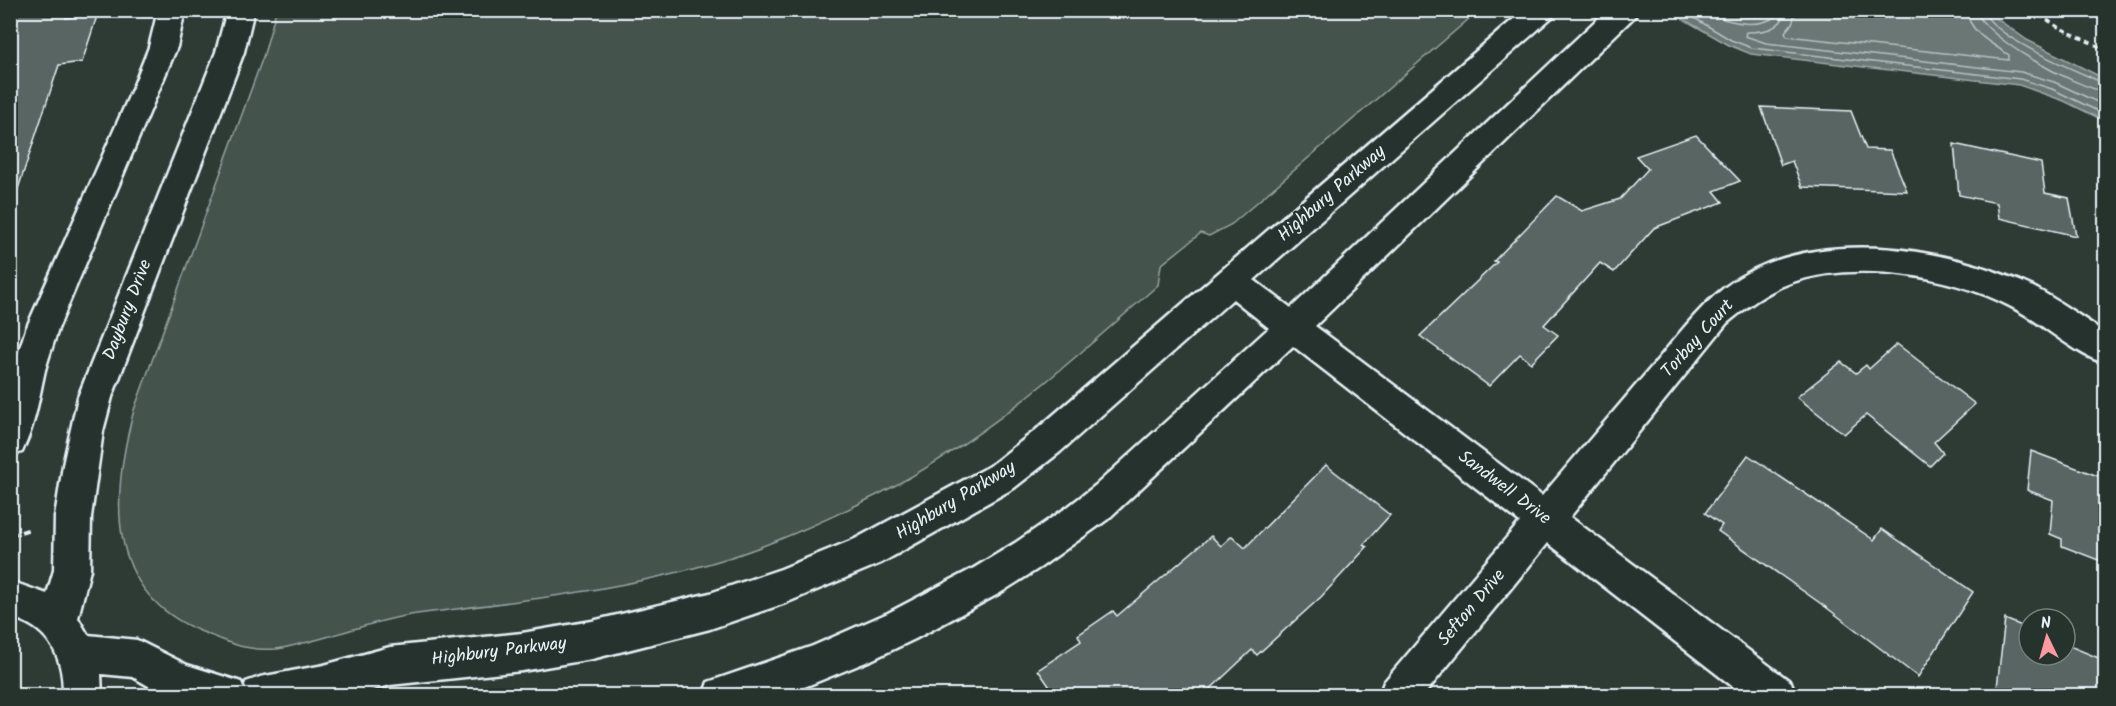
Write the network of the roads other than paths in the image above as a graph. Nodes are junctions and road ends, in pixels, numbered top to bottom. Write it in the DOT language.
graph roads {
  1 [pos="172,10"];
  2 [pos="241,10"];
  3 [pos="1542,10"];
  4 [pos="1624,10"];
  5 [pos="1232,280"];
  6 [pos="1293,327"];
  7 [pos="2103,349"];
  8 [pos="10,441"];
  9 [pos="1545,519"];
  10 [pos="10,599"];
  11 [pos="58,621"];
  12 [pos="78,653"];
  13 [pos="82,696"];
  14 [pos="227,696"];
  15 [pos="260,696"];
  16 [pos="722,696"];
  17 [pos="1398,696"];
  18 [pos="1777,696"];
  1 -- 8 [label="street"];
  2 -- 11 [label="street, Daybury Drive"];
  3 -- 5 [label="street, Highbury Parkway"];
  4 -- 6 [label="street"];
  5 -- 6 [label="street, Sandwell Drive"];
  5 -- 15 [label="street, Highbury Parkway"];
  6 -- 9 [label="street, Sandwell Drive"];
  6 -- 16 [label="street"];
  7 -- 9 [label="street, Torbay Court"];
  9 -- 17 [label="street, Sefton Drive"];
  9 -- 18 [label="street, Sandwell Drive"];
  10 -- 11 [label="street"];
  11 -- 12 [label="street"];
  12 -- 13 [label="street"];
  12 -- 14 [label="street"];
}
